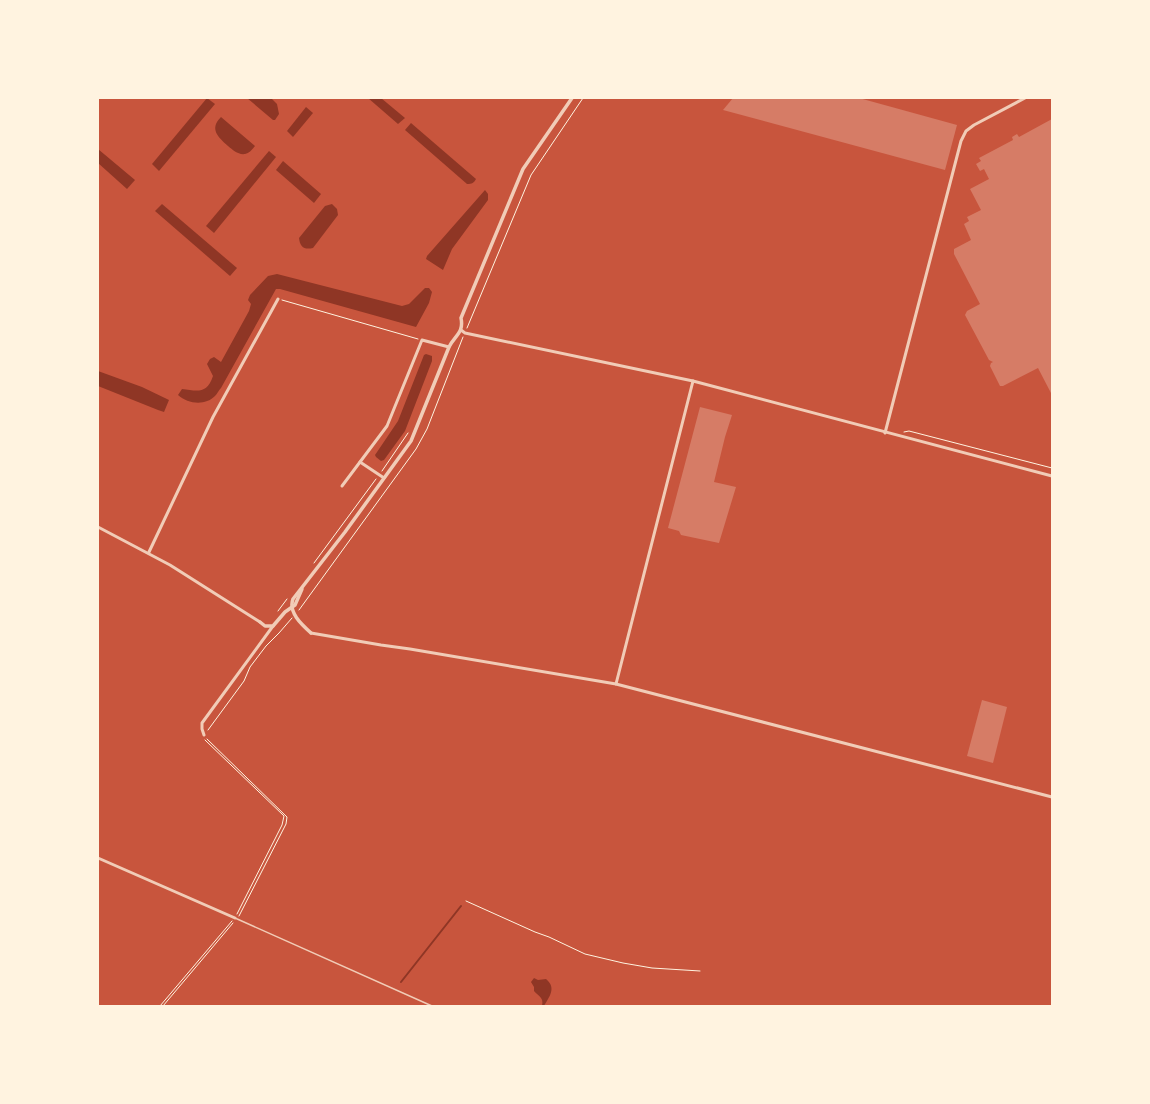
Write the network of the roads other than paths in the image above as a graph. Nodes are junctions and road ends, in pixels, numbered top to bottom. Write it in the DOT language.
graph roads {
  1 [pos="572,98"];
  2 [pos="1025,98"];
  3 [pos="278,299"];
  4 [pos="461,330"];
  5 [pos="449,347"];
  6 [pos="693,381"];
  7 [pos="885,433"];
  8 [pos="360,462"];
  9 [pos="1052,476"];
  10 [pos="384,478"];
  11 [pos="342,486"];
  12 [pos="98,527"];
  13 [pos="149,552"];
  14 [pos="292,608"];
  15 [pos="260,622"];
  16 [pos="273,626"];
  17 [pos="310,633"];
  18 [pos="616,684"];
  19 [pos="204,735"];
  20 [pos="1052,797"];
  21 [pos="98,858"];
  22 [pos="236,918"];
  23 [pos="432,1006"];
  1 -- 4 [label="street"];
  2 -- 7 [label="street"];
  3 -- 13 [label="street"];
  4 -- 5 [label="street"];
  4 -- 6 [label="street"];
  5 -- 8 [label="street"];
  5 -- 10 [label="street"];
  6 -- 7 [label="street"];
  6 -- 18 [label="street"];
  7 -- 9 [label="street"];
  8 -- 10 [label="street"];
  8 -- 11 [label="street"];
  10 -- 14 [label="street"];
  12 -- 13 [label="street"];
  13 -- 15 [label="street"];
  14 -- 16 [label="street"];
  14 -- 17 [label="street"];
  15 -- 16 [label="street"];
  16 -- 19 [label="street"];
  17 -- 18 [label="street"];
  18 -- 20 [label="street"];
  21 -- 22 [label="street"];
  22 -- 23 [label="lane"];
}
